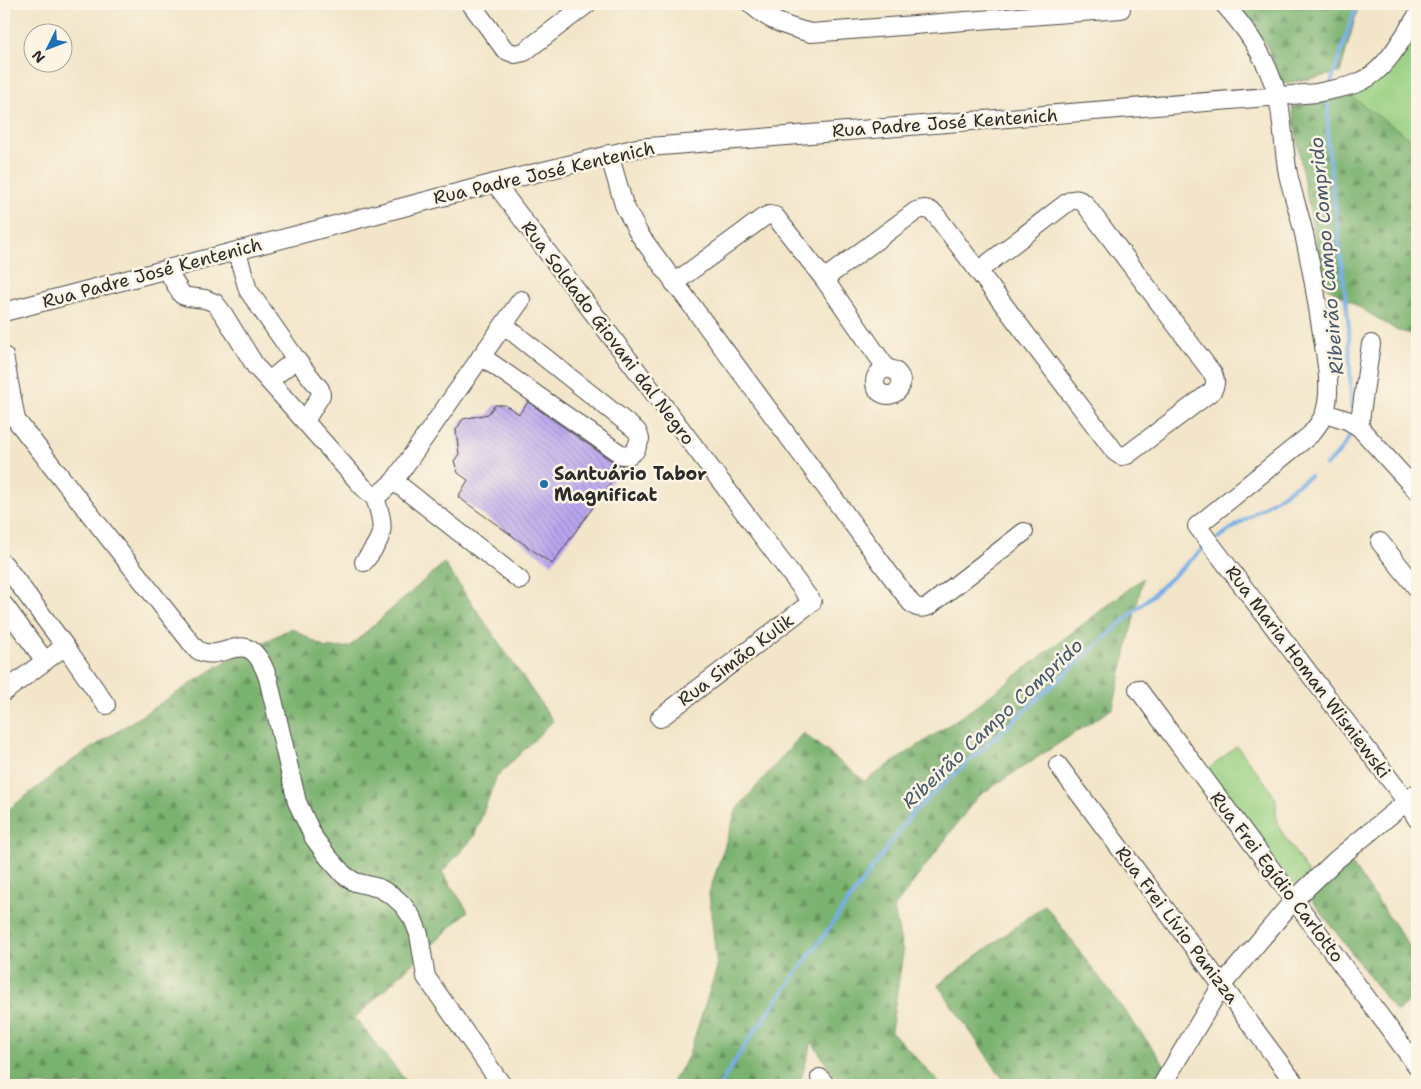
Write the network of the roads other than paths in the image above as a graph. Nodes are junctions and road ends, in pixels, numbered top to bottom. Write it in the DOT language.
graph roads {
  1 [pos="470,4"];
  2 [pos="588,4"];
  3 [pos="1224,4"];
  4 [pos="756,6"];
  5 [pos="1121,9"];
  6 [pos="1417,16"];
  7 [pos="1278,97"];
  8 [pos="609,154"];
  9 [pos="495,183"];
  10 [pos="237,252"];
  11 [pos="167,270"];
  12 [pos="978,271"];
  13 [pos="824,279"];
  14 [pos="674,283"];
  15 [pos="521,300"];
  16 [pos="4,312"];
  17 [pos="504,325"];
  18 [pos="1371,344"];
  19 [pos="4,356"];
  20 [pos="481,356"];
  21 [pos="296,359"];
  22 [pos="887,369"];
  23 [pos="269,381"];
  24 [pos="1325,413"];
  25 [pos="10,421"];
  26 [pos="305,421"];
  27 [pos="1359,427"];
  28 [pos="394,481"];
  29 [pos="1417,491"];
  30 [pos="376,498"];
  31 [pos="1024,532"];
  32 [pos="1380,542"];
  33 [pos="364,562"];
  34 [pos="6,572"];
  35 [pos="520,580"];
  36 [pos="1417,588"];
  37 [pos="24,590"];
  38 [pos="812,602"];
  39 [pos="4,605"];
  40 [pos="65,646"];
  41 [pos="45,661"];
  42 [pos="1138,689"];
  43 [pos="4,692"];
  44 [pos="106,706"];
  45 [pos="660,718"];
  46 [pos="1058,765"];
  47 [pos="1412,798"];
  48 [pos="1417,819"];
  49 [pos="1294,900"];
  50 [pos="1222,985"];
  51 [pos="1417,1066"];
  52 [pos="502,1085"];
  53 [pos="1162,1085"];
  54 [pos="1296,1085"];
  1 -- 2 [label="street"];
  3 -- 7 [label="street"];
  4 -- 5 [label="street"];
  6 -- 7 [label="street, Rua Padre José Kentenich"];
  7 -- 8 [label="street, Rua Padre José Kentenich"];
  7 -- 24 [label="street"];
  8 -- 9 [label="street, Rua Padre José Kentenich"];
  8 -- 14 [label="street"];
  9 -- 10 [label="street, Rua Padre José Kentenich"];
  9 -- 38 [label="street, Rua Soldado Giovani dal Negro"];
  10 -- 11 [label="street, Rua Padre José Kentenich"];
  10 -- 21 [label="street"];
  11 -- 16 [label="street, Rua Padre José Kentenich"];
  11 -- 23 [label="street"];
  12 -- 12 [label="street"];
  12 -- 13 [label="street"];
  13 -- 14 [label="street"];
  13 -- 22 [label="street"];
  14 -- 31 [label="street"];
  15 -- 17 [label="street"];
  17 -- 20 [label="street"];
  17 -- 20 [label="street"];
  18 -- 27 [label="street"];
  19 -- 25 [label="street"];
  20 -- 28 [label="street"];
  21 -- 23 [label="street"];
  21 -- 26 [label="street"];
  23 -- 26 [label="street"];
  24 -- 27 [label="street"];
  24 -- 47 [label="street, Rua Maria Homan Wisniewski"];
  25 -- 52 [label="street"];
  26 -- 30 [label="street"];
  27 -- 29 [label="street"];
  28 -- 30 [label="street"];
  28 -- 35 [label="street"];
  30 -- 33 [label="street"];
  32 -- 36 [label="street"];
  34 -- 37 [label="street"];
  37 -- 39 [label="street"];
  37 -- 40 [label="street"];
  38 -- 45 [label="street, Rua Simão Kulik"];
  39 -- 41 [label="street"];
  40 -- 41 [label="street"];
  40 -- 44 [label="street"];
  41 -- 43 [label="street"];
  42 -- 49 [label="street, Rua Frei Egídio Carlotto"];
  46 -- 50 [label="street, Rua Frei Lívio Panizza"];
  47 -- 48 [label="street, Rua Maria Homan Wisniewski"];
  47 -- 49 [label="street"];
  49 -- 50 [label="street"];
  49 -- 51 [label="street, Rua Frei Egídio Carlotto"];
  50 -- 53 [label="street"];
  50 -- 54 [label="street, Rua Frei Lívio Panizza"];
}
